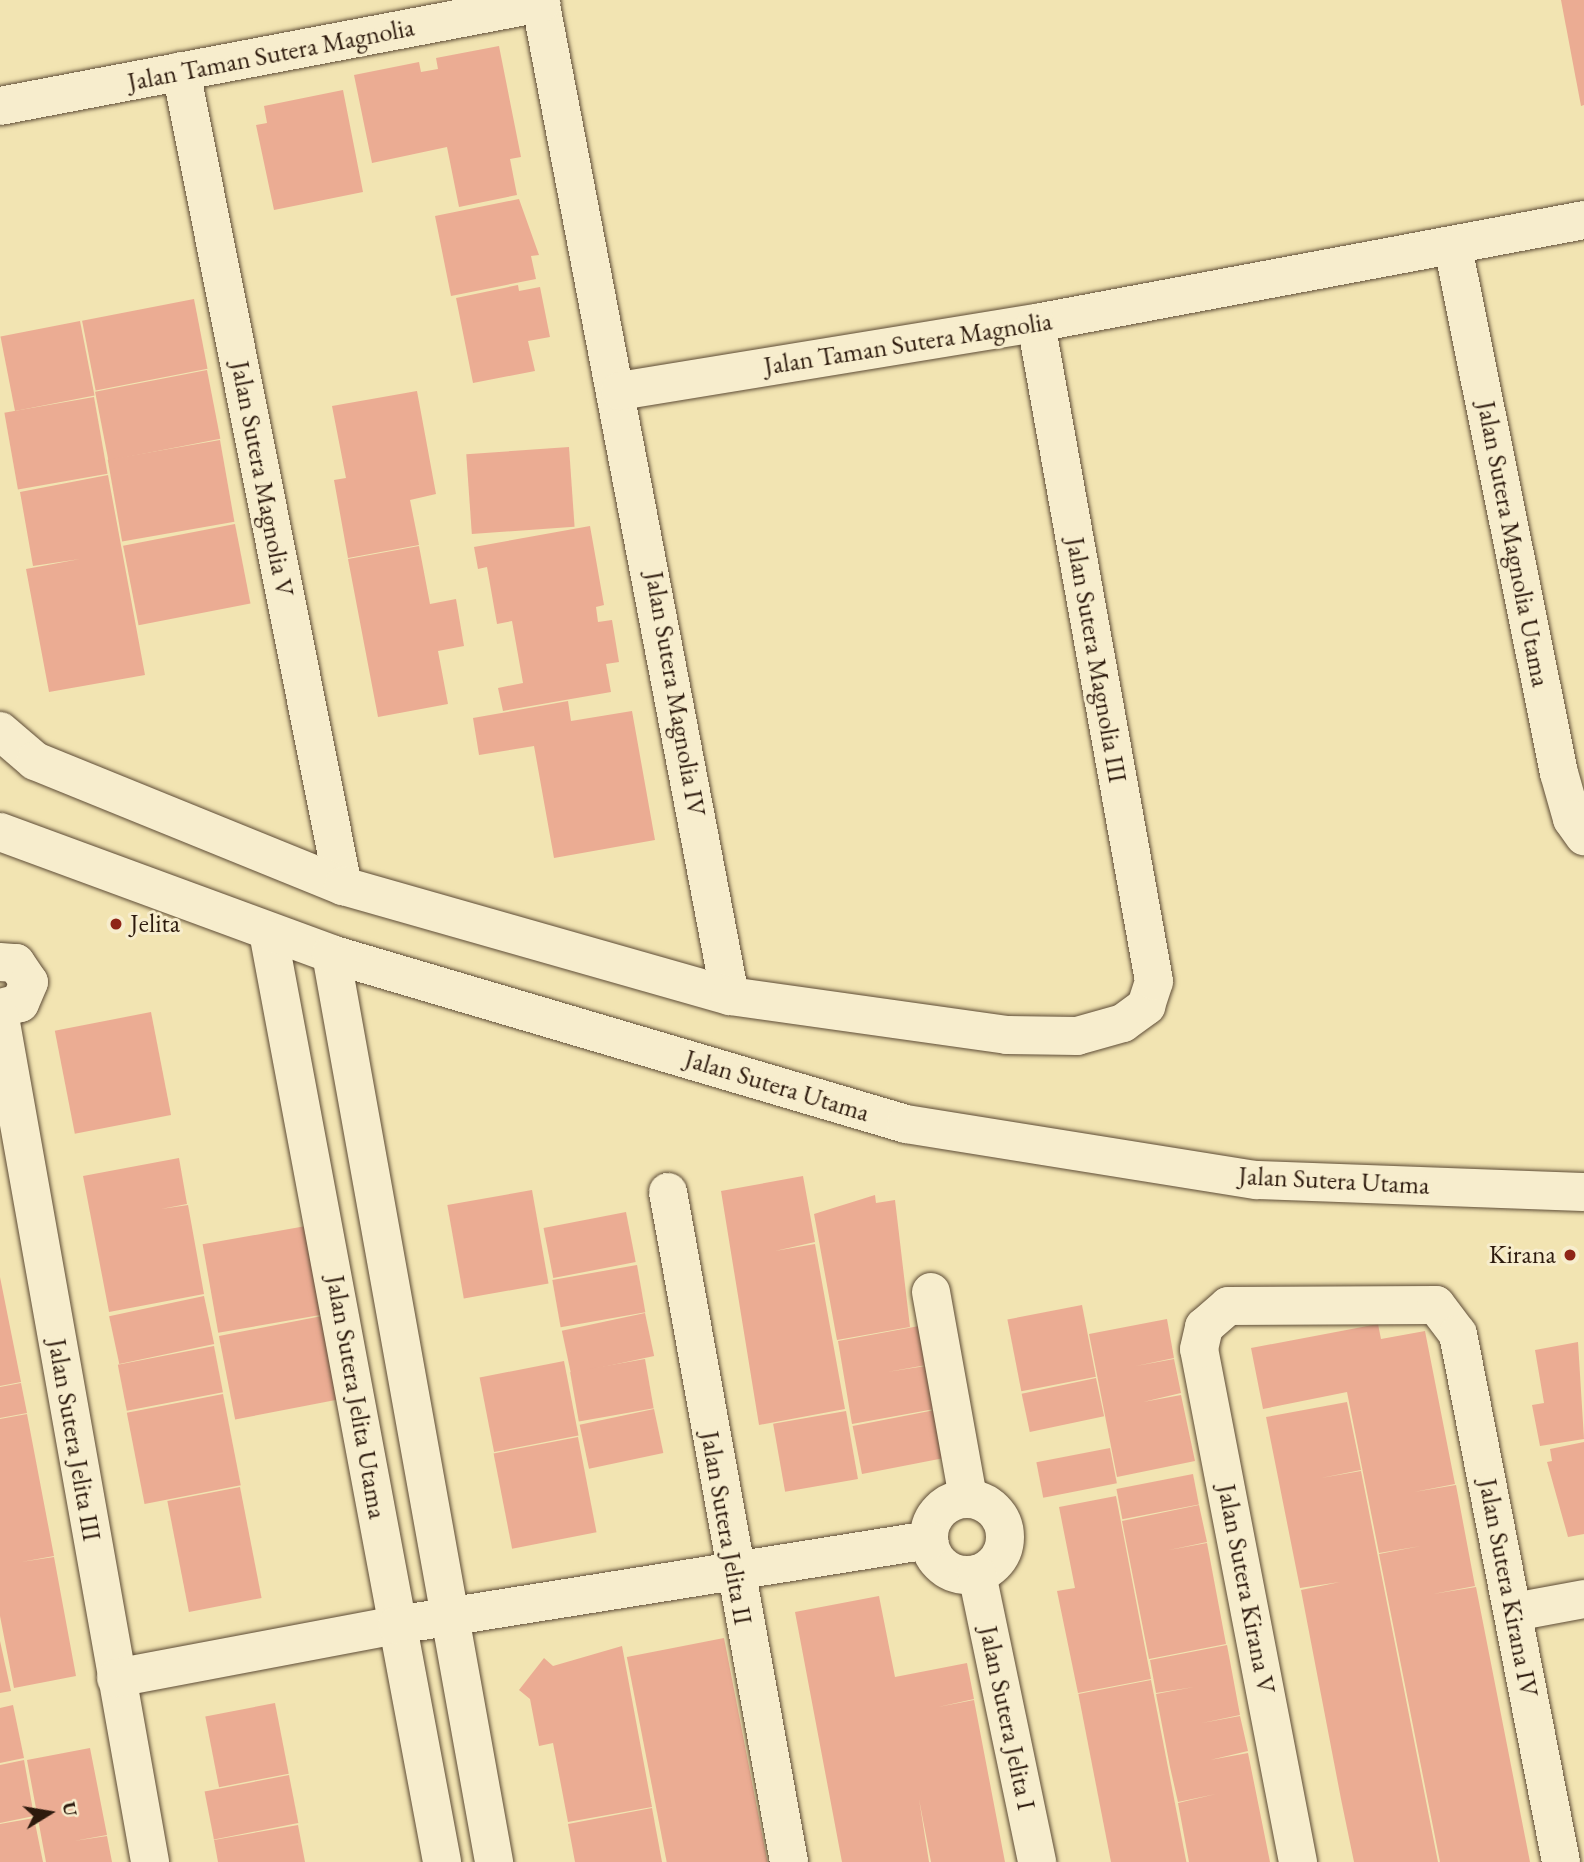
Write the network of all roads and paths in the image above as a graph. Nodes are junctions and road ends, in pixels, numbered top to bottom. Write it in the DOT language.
graph roads {
  1 [pos="541,2"];
  2 [pos="181,71"];
  3 [pos="0,106"];
  4 [pos="1584,220"];
  5 [pos="1453,247"];
  6 [pos="1036,323"];
  7 [pos="620,391"];
  8 [pos="0,731"];
  9 [pos="0,832"];
  10 [pos="1584,836"];
  11 [pos="343,886"];
  12 [pos="268,932"];
  13 [pos="331,954"];
  14 [pos="0,962"];
  15 [pos="730,996"];
  16 [pos="0,1008"];
  17 [pos="0,1017"];
  18 [pos="668,1192"];
  19 [pos="1584,1192"];
  20 [pos="388,1268"];
  21 [pos="334,1274"];
  22 [pos="931,1292"];
  23 [pos="1211,1319"];
  24 [pos="968,1498"];
  25 [pos="929,1541"];
  26 [pos="732,1570"];
  27 [pos="977,1574"];
  28 [pos="1584,1599"];
  29 [pos="1514,1612"];
  30 [pos="447,1618"];
  31 [pos="397,1625"];
  32 [pos="116,1678"];
  33 [pos="150,1862"];
  34 [pos="442,1862"];
  35 [pos="494,1862"];
  36 [pos="789,1862"];
  37 [pos="1037,1862"];
  38 [pos="1298,1862"];
  39 [pos="1561,1862"];
  1 -- 2 [label="street, Jalan Taman Sutera Magnolia"];
  1 -- 7 [label="street, Jalan Taman Sutera Magnolia"];
  2 -- 3 [label="street, Jalan Taman Sutera Magnolia"];
  2 -- 11 [label="street, Jalan Sutera Magnolia V"];
  4 -- 5 [label="street, Jalan Taman Sutera Magnolia"];
  5 -- 6 [label="street, Jalan Taman Sutera Magnolia"];
  5 -- 10 [label="street, Jalan Sutera Magnolia Utama"];
  6 -- 7 [label="street, Jalan Taman Sutera Magnolia"];
  6 -- 15 [label="street, Jalan Sutera Magnolia III"];
  7 -- 15 [label="street, Jalan Sutera Magnolia IV"];
  8 -- 11 [label="street"];
  9 -- 12 [label="street, Jalan Sutera Utama"];
  11 -- 15 [label="street"];
  12 -- 13 [label="street, Jalan Sutera Utama"];
  12 -- 21 [label="street, Jalan Sutera Jelita Utama"];
  13 -- 19 [label="street, Jalan Sutera Utama"];
  13 -- 20 [label="street, Jalan Sutera Jelita Utama"];
  14 -- 16 [label="street"];
  17 -- 32 [label="street, Jalan Sutera Jelita III"];
  18 -- 26 [label="street, Jalan Sutera Jelita II"];
  20 -- 21 [label="street"];
  20 -- 30 [label="street, Jalan Sutera Jelita Utama"];
  21 -- 31 [label="street, Jalan Sutera Jelita Utama"];
  22 -- 24 [label="street"];
  23 -- 29 [label="street, Jalan Sutera Kirana IV"];
  23 -- 38 [label="street, Jalan Sutera Kirana V"];
  24 -- 25 [label="street"];
  24 -- 27 [label="street"];
  25 -- 26 [label="street"];
  25 -- 27 [label="street"];
  26 -- 30 [label="street"];
  26 -- 36 [label="street, Jalan Sutera Jelita II"];
  27 -- 37 [label="street, Jalan Sutera Jelita I"];
  28 -- 29 [label="street"];
  29 -- 39 [label="street, Jalan Sutera Kirana IV"];
  30 -- 31 [label="street"];
  30 -- 35 [label="street, Jalan Sutera Jelita Utama"];
  31 -- 32 [label="street"];
  31 -- 34 [label="street, Jalan Sutera Jelita Utama"];
  32 -- 33 [label="street, Jalan Sutera Jelita III"];
}
